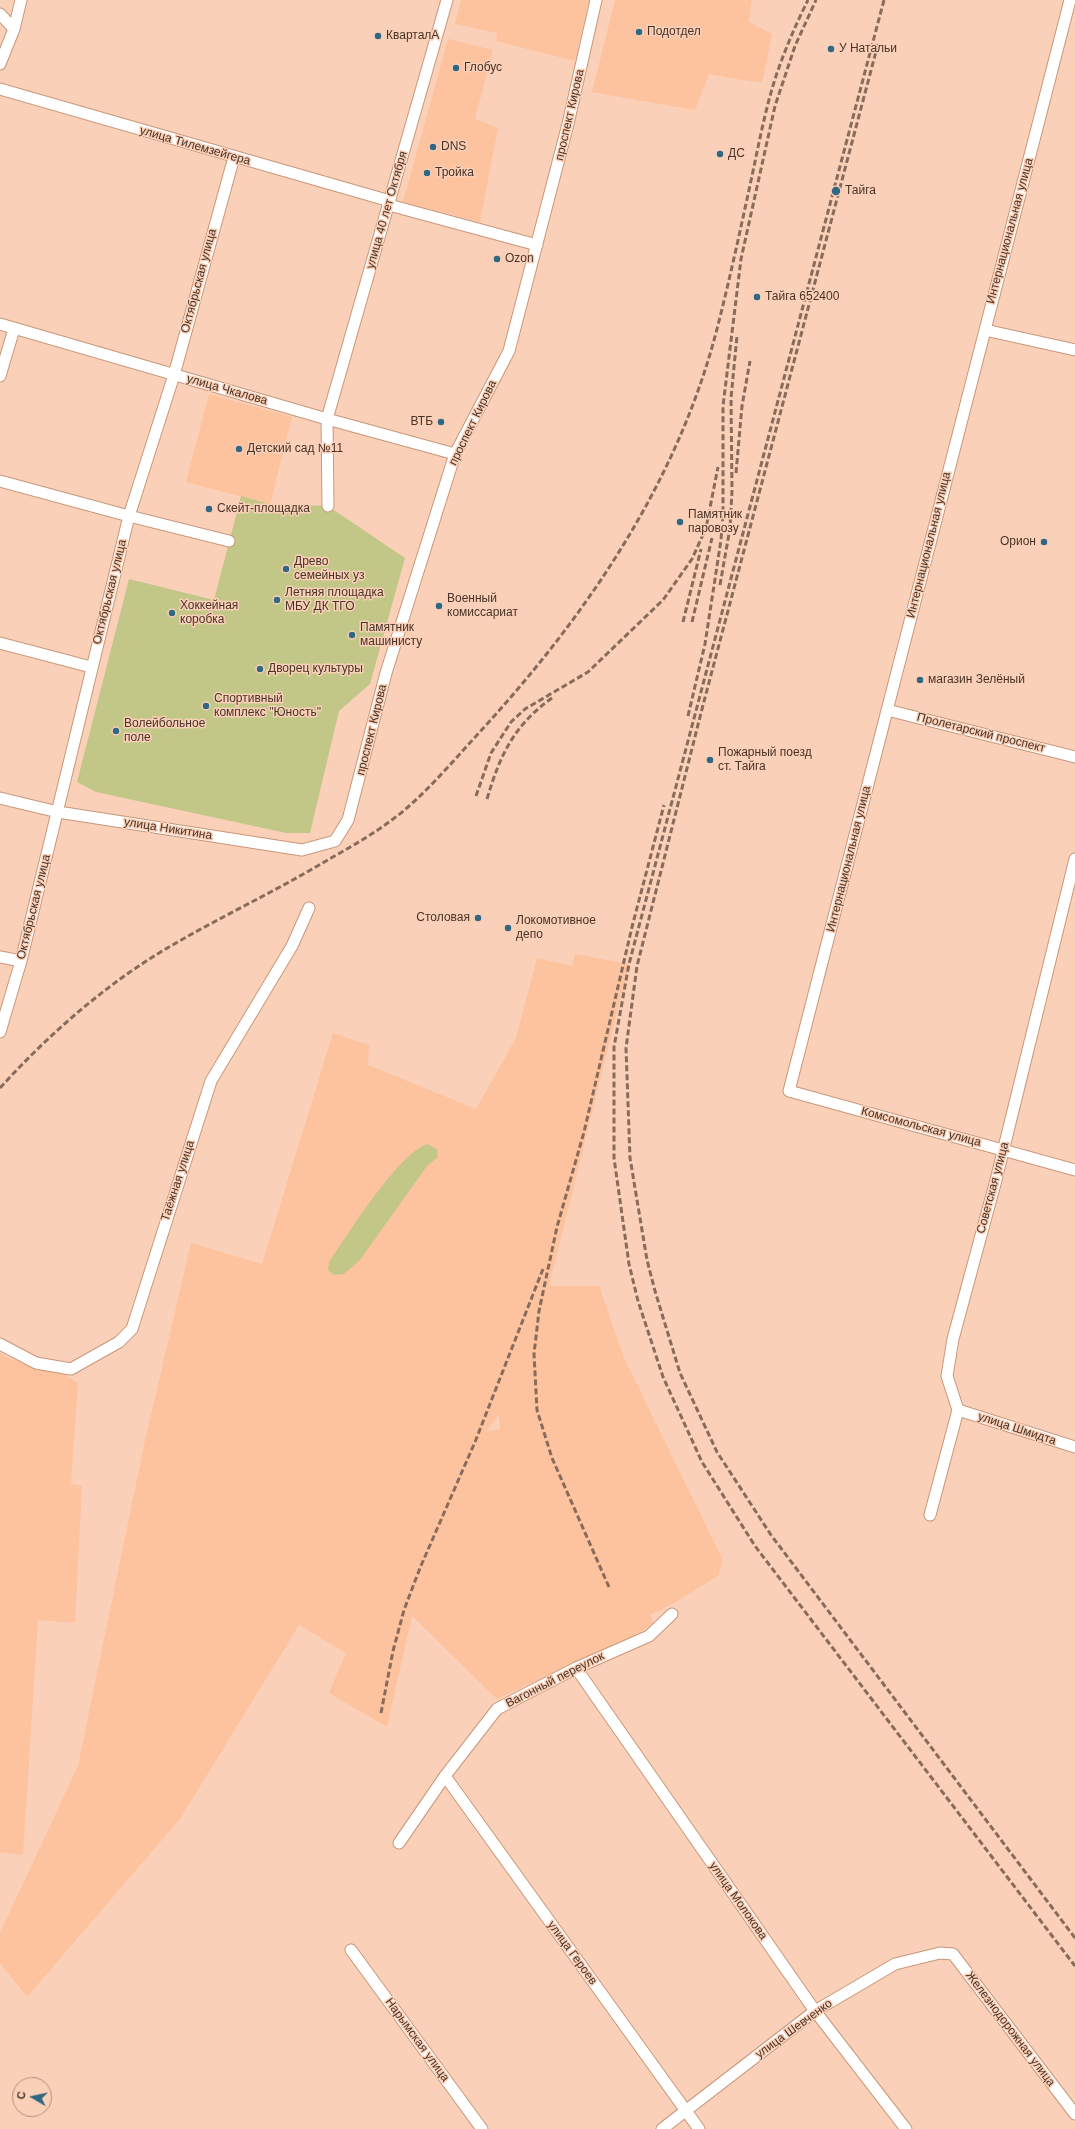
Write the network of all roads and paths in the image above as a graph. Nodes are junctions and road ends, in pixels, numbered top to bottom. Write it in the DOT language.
graph roads {
  1 [pos="21,0"];
  2 [pos="448,0"];
  3 [pos="596,0"];
  4 [pos="1070,0"];
  5 [pos="0,14"];
  6 [pos="1071,15"];
  7 [pos="14,29"];
  8 [pos="0,64"];
  9 [pos="0,90"];
  10 [pos="234,157"];
  11 [pos="389,203"];
  12 [pos="537,245"];
  13 [pos="0,324"];
  14 [pos="14,329"];
  15 [pos="984,330"];
  16 [pos="1075,350"];
  17 [pos="174,375"];
  18 [pos="0,376"];
  19 [pos="327,419"];
  20 [pos="455,454"];
  21 [pos="0,481"];
  22 [pos="328,506"];
  23 [pos="129,516"];
  24 [pos="229,540"];
  25 [pos="0,643"];
  26 [pos="91,667"];
  27 [pos="887,710"];
  28 [pos="1075,757"];
  29 [pos="0,798"];
  30 [pos="58,812"];
  31 [pos="335,841"];
  32 [pos="1075,859"];
  33 [pos="309,908"];
  34 [pos="0,957"];
  35 [pos="21,962"];
  36 [pos="0,1032"];
  37 [pos="789,1090"];
  38 [pos="1003,1149"];
  39 [pos="1075,1170"];
  40 [pos="0,1344"];
  41 [pos="958,1410"];
  42 [pos="1075,1447"];
  43 [pos="930,1515"];
  44 [pos="672,1614"];
  45 [pos="576,1668"];
  46 [pos="445,1776"];
  47 [pos="399,1843"];
  48 [pos="351,1950"];
  49 [pos="940,1953"];
  50 [pos="815,2011"];
  51 [pos="685,2110"];
  52 [pos="1075,2114"];
  53 [pos="482,2129"];
  54 [pos="662,2129"];
  55 [pos="699,2129"];
  56 [pos="906,2129"];
  1 -- 7 [label="street"];
  2 -- 11 [label="street, улица 40 лет Октября"];
  3 -- 12 [label="street, проспект Кирова"];
  4 -- 6 [label="street, Интернациональная улица"];
  5 -- 7 [label="street"];
  6 -- 15 [label="street, Интернациональная улица"];
  7 -- 8 [label="street"];
  9 -- 10 [label="street, улица Тилемзейгера"];
  10 -- 11 [label="street, улица Тилемзейгера"];
  10 -- 17 [label="street, Октябрьская улица"];
  11 -- 12 [label="street, улица Тилемзейгера"];
  11 -- 19 [label="street, улица 40 лет Октября"];
  12 -- 20 [label="street, проспект Кирова"];
  13 -- 14 [label="street, улица Чкалова"];
  14 -- 17 [label="street, улица Чкалова"];
  14 -- 18 [label="street"];
  15 -- 16 [label="street"];
  15 -- 27 [label="street, Интернациональная улица"];
  17 -- 19 [label="street, улица Чкалова"];
  17 -- 23 [label="street, Октябрьская улица"];
  19 -- 20 [label="street, улица Чкалова"];
  19 -- 22 [label="street, улица 40 лет Октября"];
  20 -- 31 [label="street, проспект Кирова"];
  21 -- 23 [label="street"];
  23 -- 24 [label="street"];
  23 -- 26 [label="street, Октябрьская улица"];
  25 -- 26 [label="street"];
  26 -- 30 [label="street, Октябрьская улица"];
  27 -- 28 [label="street, Пролетарский проспект"];
  27 -- 37 [label="street, Интернациональная улица"];
  29 -- 30 [label="street, улица Никитина"];
  30 -- 31 [label="street, улица Никитина"];
  30 -- 35 [label="street, Октябрьская улица"];
  32 -- 38 [label="street, Советская улица"];
  33 -- 40 [label="street, Таёжная улица"];
  34 -- 35 [label="street"];
  35 -- 36 [label="street, Октябрьская улица"];
  37 -- 38 [label="street, Комсомольская улица"];
  38 -- 39 [label="street, Комсомольская улица"];
  38 -- 41 [label="street, Советская улица"];
  41 -- 42 [label="street, улица Шмидта"];
  41 -- 43 [label="street"];
  44 -- 45 [label="street, Вагонный переулок"];
  45 -- 46 [label="street, Вагонный переулок"];
  45 -- 50 [label="street, улица Молокова"];
  46 -- 47 [label="street, Вагонный переулок"];
  46 -- 51 [label="street, улица Героев"];
  48 -- 53 [label="street, Нарымская улица"];
  49 -- 50 [label="street, улица Шевченко"];
  49 -- 52 [label="street, Железнодорожная улица"];
  50 -- 51 [label="street, улица Шевченко"];
  50 -- 56 [label="street, улица Молокова"];
  51 -- 54 [label="street, улица Шевченко"];
  51 -- 55 [label="street, улица Героев"];
}
